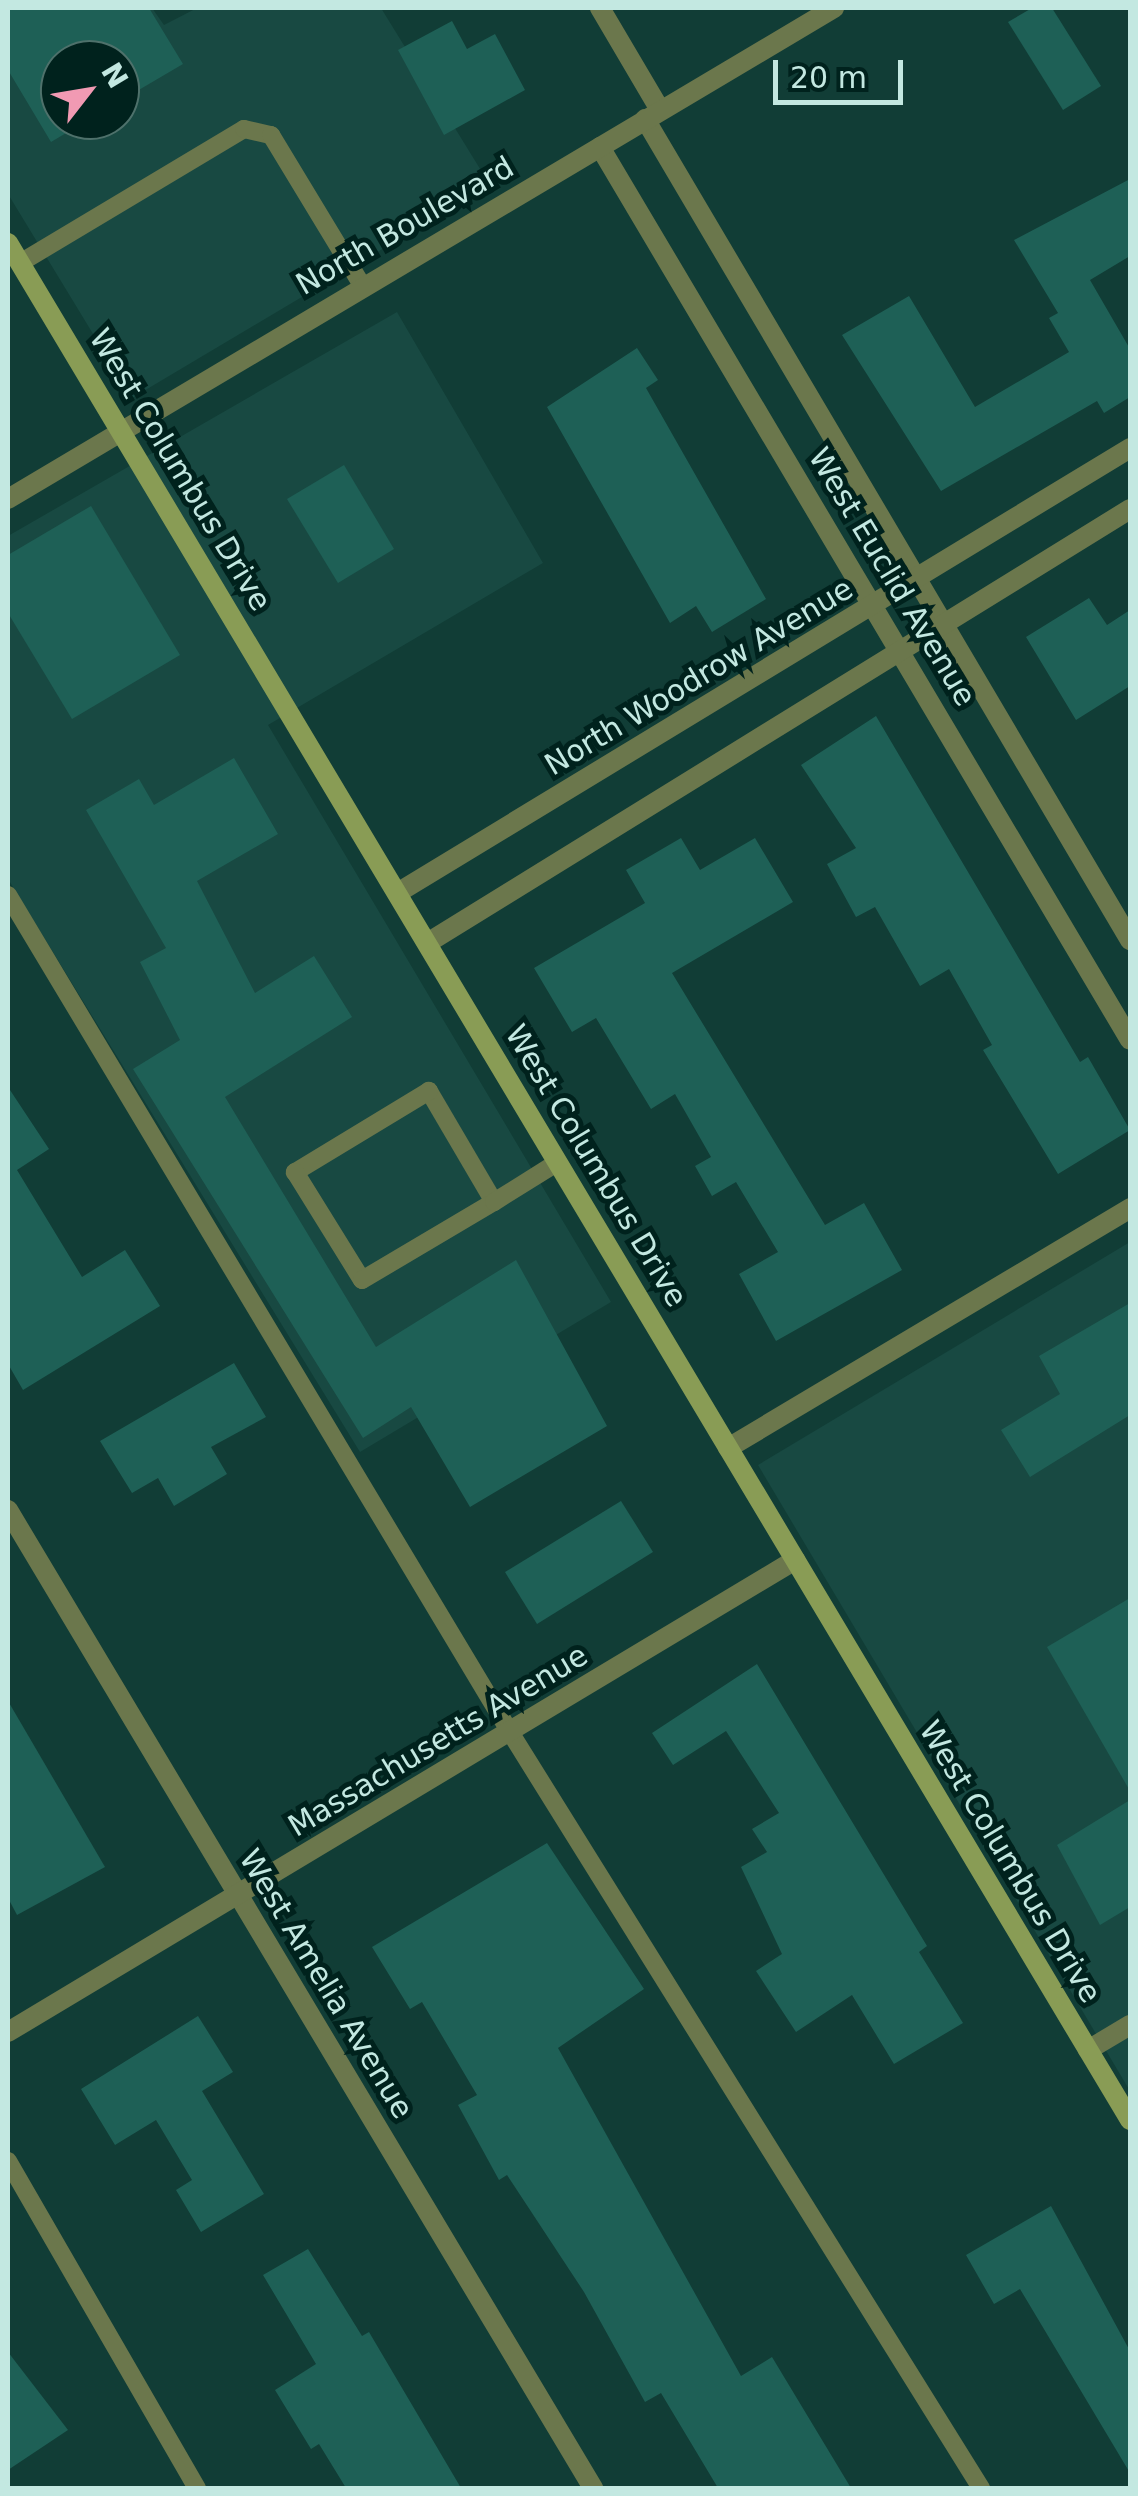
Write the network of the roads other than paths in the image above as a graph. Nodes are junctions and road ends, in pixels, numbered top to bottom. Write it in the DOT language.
graph roads {
  1 [pos="600,8"];
  2 [pos="834,8"];
  3 [pos="652,114"];
  4 [pos="600,147"];
  5 [pos="8,243"];
  6 [pos="20,263"];
  7 [pos="362,286"];
  8 [pos="122,430"];
  9 [pos="1130,448"];
  10 [pos="8,499"];
  11 [pos="1130,510"];
  12 [pos="918,579"];
  13 [pos="874,606"];
  14 [pos="945,626"];
  15 [pos="902,652"];
  16 [pos="399,892"];
  17 [pos="8,896"];
  18 [pos="1130,940"];
  19 [pos="429,942"];
  20 [pos="1130,1040"];
  21 [pos="558,1162"];
  22 [pos="494,1202"];
  23 [pos="1130,1208"];
  24 [pos="728,1448"];
  25 [pos="8,1510"];
  26 [pos="794,1560"];
  27 [pos="510,1732"];
  28 [pos="238,1896"];
  29 [pos="1130,2025"];
  30 [pos="8,2032"];
  31 [pos="1088,2050"];
  32 [pos="1130,2120"];
  33 [pos="8,2161"];
  34 [pos="198,2488"];
  35 [pos="593,2488"];
  36 [pos="981,2488"];
  1 -- 3 [label="street, West Euclid Avenue"];
  2 -- 3 [label="street, North Boulevard"];
  3 -- 4 [label="street, North Boulevard"];
  3 -- 12 [label="street, West Euclid Avenue"];
  4 -- 7 [label="street, North Boulevard"];
  4 -- 13 [label="street, West Euclid Avenue"];
  5 -- 6 [label="main road, West Columbus Drive"];
  6 -- 7 [label="lane"];
  6 -- 8 [label="main road, West Columbus Drive"];
  7 -- 8 [label="street, North Boulevard"];
  8 -- 10 [label="street, North Boulevard"];
  8 -- 16 [label="main road, West Columbus Drive"];
  9 -- 12 [label="street, North Woodrow Avenue"];
  11 -- 14 [label="street"];
  12 -- 13 [label="street, North Woodrow Avenue"];
  12 -- 14 [label="street, West Euclid Avenue"];
  13 -- 15 [label="street, West Euclid Avenue"];
  13 -- 16 [label="street, North Woodrow Avenue"];
  14 -- 15 [label="street"];
  14 -- 18 [label="street, West Euclid Avenue"];
  15 -- 19 [label="street"];
  15 -- 20 [label="street, West Euclid Avenue"];
  16 -- 19 [label="main road, West Columbus Drive"];
  17 -- 27 [label="lane"];
  19 -- 21 [label="main road, West Columbus Drive"];
  21 -- 22 [label="lane"];
  21 -- 24 [label="main road, West Columbus Drive"];
  22 -- 22 [label="lane"];
  23 -- 24 [label="street"];
  24 -- 26 [label="main road, West Columbus Drive"];
  25 -- 28 [label="street, West Amelia Avenue"];
  26 -- 27 [label="street, Massachusetts Avenue"];
  26 -- 31 [label="main road, West Columbus Drive"];
  27 -- 28 [label="street, Massachusetts Avenue"];
  27 -- 36 [label="lane"];
  28 -- 30 [label="street, Massachusetts Avenue"];
  28 -- 35 [label="street, West Amelia Avenue"];
  29 -- 31 [label="street"];
  31 -- 32 [label="main road, West Columbus Drive"];
  33 -- 34 [label="lane"];
}
